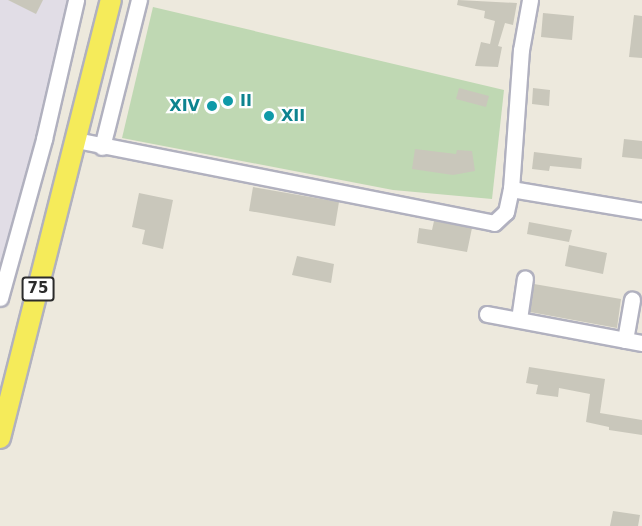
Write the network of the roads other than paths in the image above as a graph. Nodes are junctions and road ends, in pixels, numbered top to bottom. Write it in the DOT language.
graph roads {
  1 [pos="76,0"];
  2 [pos="111,0"];
  3 [pos="139,0"];
  4 [pos="530,0"];
  5 [pos="76,140"];
  6 [pos="102,147"];
  7 [pos="512,189"];
  8 [pos="642,211"];
  9 [pos="525,278"];
  10 [pos="0,298"];
  11 [pos="632,300"];
  12 [pos="487,314"];
  13 [pos="519,320"];
  14 [pos="625,340"];
  15 [pos="642,343"];
  16 [pos="0,438"];
  1 -- 10 [label="street"];
  2 -- 5 [label="main road, 75"];
  3 -- 6 [label="street"];
  4 -- 7 [label="street"];
  5 -- 6 [label="street"];
  5 -- 16 [label="main road, 75"];
  6 -- 7 [label="street"];
  7 -- 8 [label="street"];
  9 -- 13 [label="street"];
  11 -- 14 [label="street"];
  12 -- 13 [label="street"];
  13 -- 14 [label="street"];
  14 -- 15 [label="street"];
}
